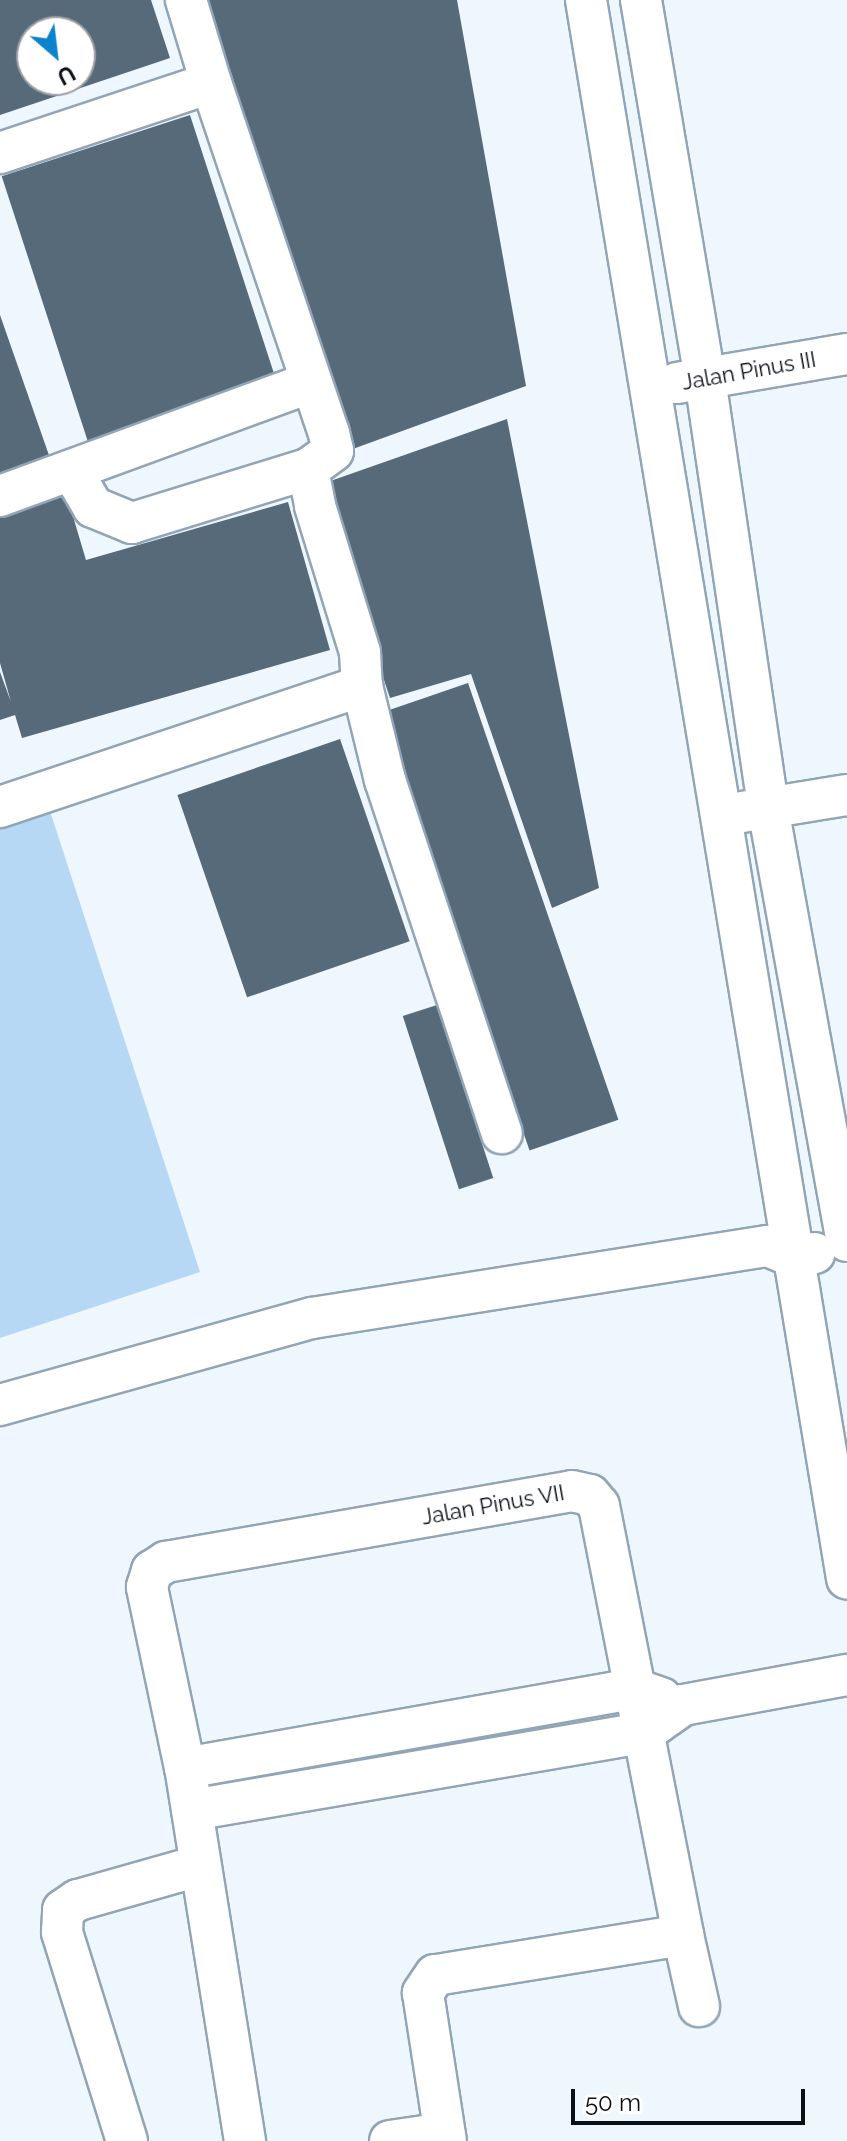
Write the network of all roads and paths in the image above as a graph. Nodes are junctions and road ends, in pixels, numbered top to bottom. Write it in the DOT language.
graph roads {
  1 [pos="186,0"];
  2 [pos="586,0"];
  3 [pos="641,0"];
  4 [pos="211,83"];
  5 [pos="0,153"];
  6 [pos="847,354"];
  7 [pos="705,379"];
  8 [pos="311,382"];
  9 [pos="650,387"];
  10 [pos="308,469"];
  11 [pos="72,471"];
  12 [pos="0,496"];
  13 [pos="362,686"];
  14 [pos="847,795"];
  15 [pos="0,807"];
  16 [pos="768,808"];
  17 [pos="718,815"];
  18 [pos="502,1133"];
  19 [pos="846,1231"];
  20 [pos="783,1242"];
  21 [pos="0,1405"];
  22 [pos="847,1579"];
  23 [pos="847,1675"];
  24 [pos="635,1689"];
  25 [pos="683,1705"];
  26 [pos="643,1733"];
  27 [pos="185,1768"];
  28 [pos="192,1810"];
  29 [pos="198,1866"];
  30 [pos="683,1935"];
  31 [pos="699,2006"];
  32 [pos="445,2137"];
  33 [pos="127,2141"];
  34 [pos="245,2141"];
  35 [pos="390,2141"];
  1 -- 4 [label="street"];
  2 -- 9 [label="street"];
  3 -- 7 [label="street"];
  4 -- 5 [label="street"];
  4 -- 8 [label="street"];
  6 -- 7 [label="street, Jalan Pinus III"];
  7 -- 9 [label="street, Jalan Pinus III"];
  7 -- 16 [label="street"];
  8 -- 10 [label="street"];
  8 -- 11 [label="street"];
  9 -- 17 [label="street"];
  10 -- 11 [label="street"];
  10 -- 13 [label="street"];
  11 -- 12 [label="street"];
  13 -- 15 [label="street"];
  13 -- 18 [label="street"];
  14 -- 16 [label="street"];
  16 -- 17 [label="street"];
  16 -- 19 [label="street"];
  17 -- 20 [label="street"];
  19 -- 20 [label="street"];
  20 -- 21 [label="street"];
  20 -- 22 [label="street"];
  23 -- 25 [label="street"];
  24 -- 25 [label="street"];
  24 -- 26 [label="street, Jalan Pinus VII"];
  24 -- 27 [label="street"];
  24 -- 27 [label="street, Jalan Pinus VII"];
  25 -- 26 [label="street"];
  26 -- 28 [label="street"];
  26 -- 30 [label="street, Jalan Pinus VII"];
  27 -- 28 [label="street, Jalan Pinus VII"];
  28 -- 29 [label="street, Jalan Pinus VII"];
  29 -- 33 [label="street"];
  29 -- 34 [label="street, Jalan Pinus VII"];
  30 -- 31 [label="street, Jalan Pinus VII"];
  30 -- 32 [label="street"];
  32 -- 35 [label="street"];
}
